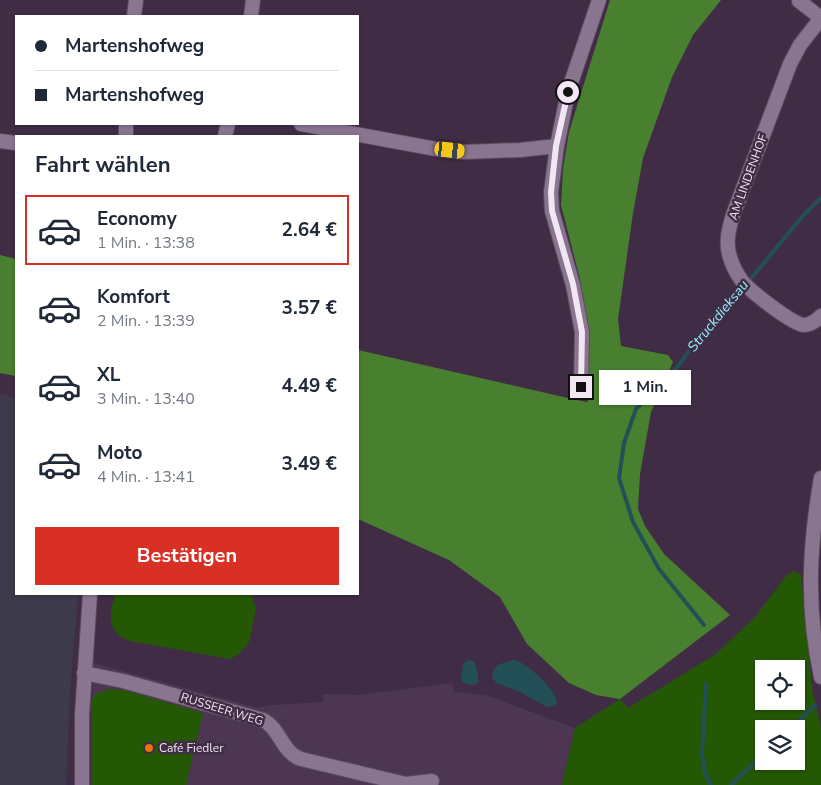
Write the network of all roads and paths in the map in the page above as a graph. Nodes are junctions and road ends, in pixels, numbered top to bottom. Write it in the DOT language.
graph roads {
  1 [pos="136,0"];
  2 [pos="253,0"];
  3 [pos="599,0"];
  4 [pos="799,1"];
  5 [pos="134,15"];
  6 [pos="251,15"];
  7 [pos="821,18"];
  8 [pos="306,125"];
  9 [pos="0,140"];
  10 [pos="15,143"];
  11 [pos="556,146"];
  12 [pos="821,316"];
  13 [pos="581,387"];
  14 [pos="821,478"];
  15 [pos="90,595"];
  16 [pos="818,638"];
  17 [pos="84,673"];
  18 [pos="821,677"];
  19 [pos="432,781"];
  20 [pos="82,785"];
  1 -- 5 [label="street"];
  2 -- 6 [label="street"];
  3 -- 11 [label="street"];
  4 -- 7 [label="street, AM LINDENHOF"];
  7 -- 12 [label="street, AM LINDENHOF"];
  8 -- 11 [label="street"];
  9 -- 10 [label="street"];
  11 -- 13 [label="street"];
  14 -- 16 [label="street"];
  15 -- 17 [label="street"];
  16 -- 18 [label="street"];
  17 -- 19 [label="street, RUSSEER WEG"];
  17 -- 20 [label="street"];
}
